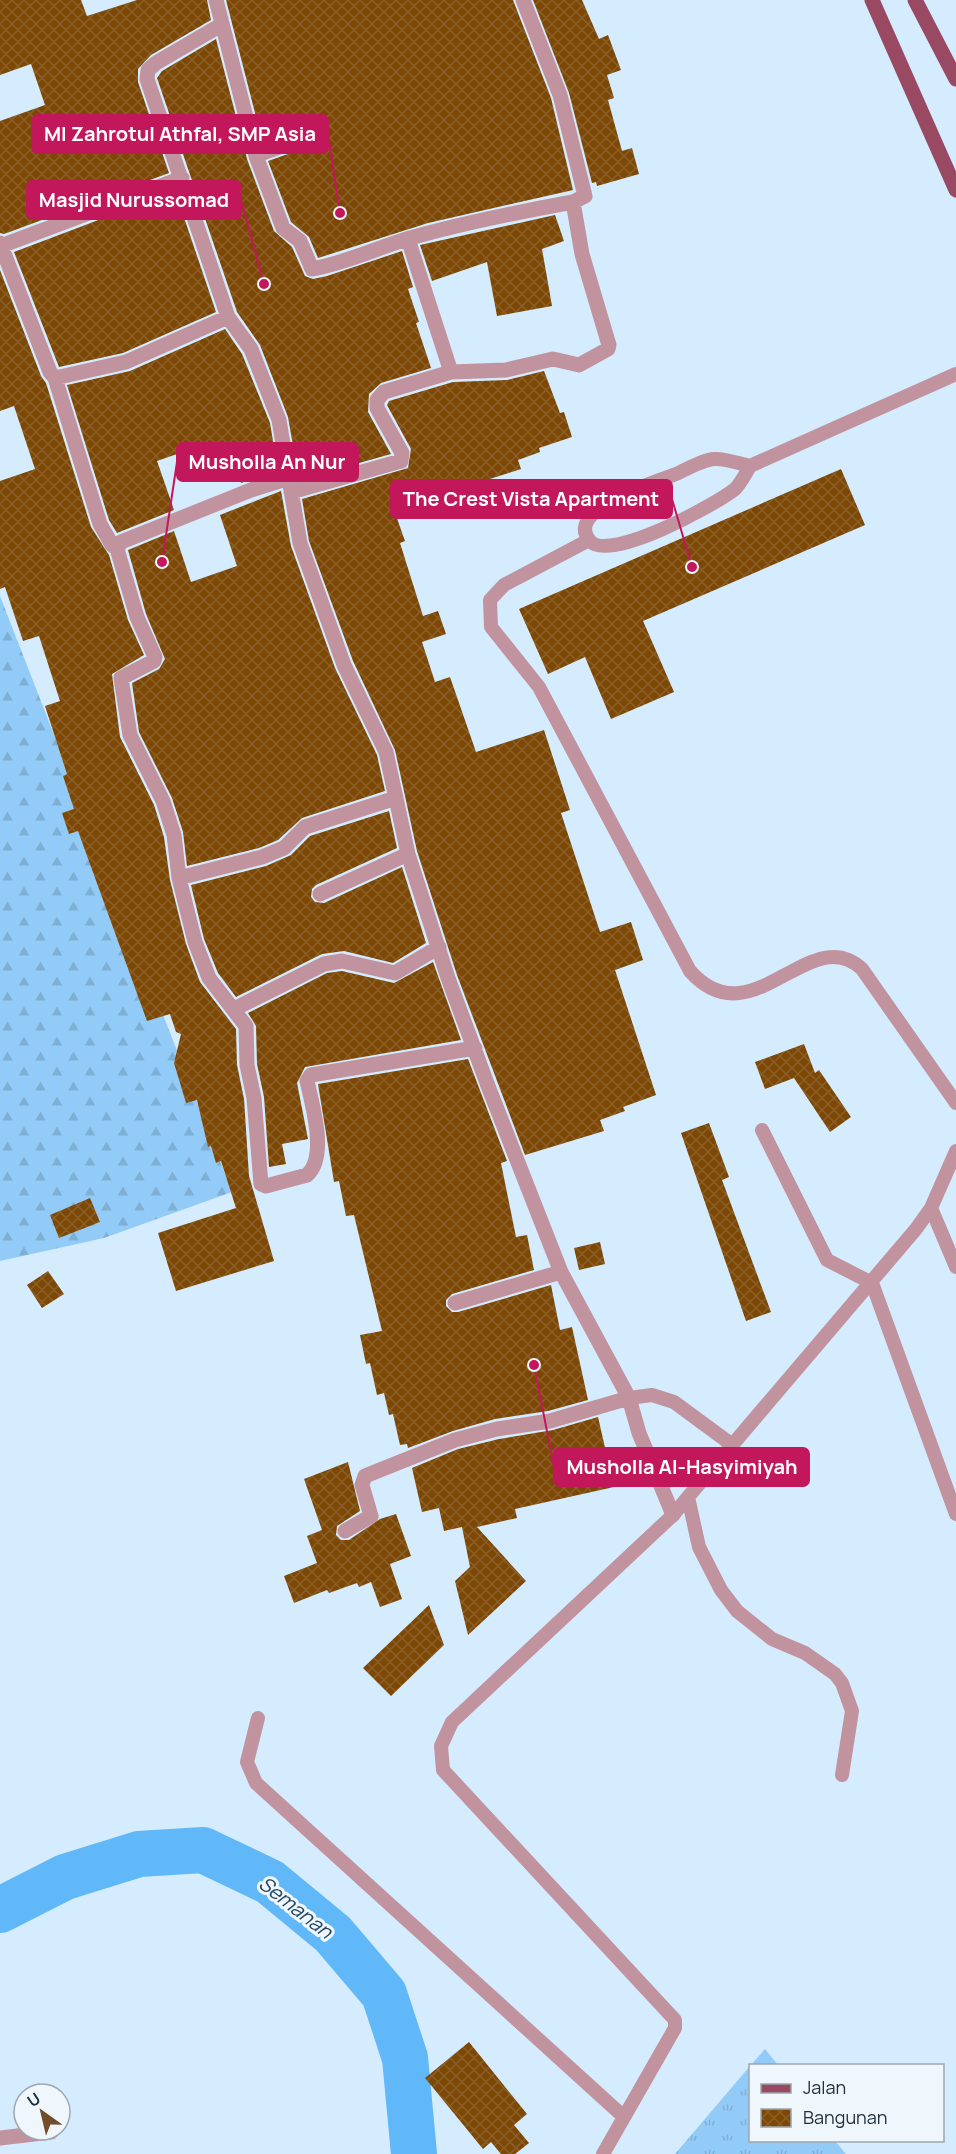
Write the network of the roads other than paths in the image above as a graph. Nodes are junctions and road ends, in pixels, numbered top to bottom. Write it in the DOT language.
graph roads {
  1 [pos="216,0"];
  2 [pos="523,0"];
  3 [pos="872,0"];
  4 [pos="915,0"];
  5 [pos="221,25"];
  6 [pos="956,79"];
  7 [pos="302,140"];
  8 [pos="256,156"];
  9 [pos="182,178"];
  10 [pos="956,190"];
  11 [pos="573,202"];
  12 [pos="408,239"];
  13 [pos="0,244"];
  14 [pos="228,317"];
  15 [pos="451,372"];
  16 [pos="956,374"];
  17 [pos="56,378"];
  18 [pos="750,466"];
  19 [pos="290,485"];
  20 [pos="589,540"];
  21 [pos="117,549"];
  22 [pos="396,798"];
  23 [pos="408,854"];
  24 [pos="179,878"];
  25 [pos="320,894"];
  26 [pos="439,948"];
  27 [pos="234,1009"];
  28 [pos="474,1048"];
  29 [pos="956,1103"];
  30 [pos="762,1130"];
  31 [pos="956,1151"];
  32 [pos="931,1208"];
  33 [pos="956,1267"];
  34 [pos="561,1272"];
  35 [pos="872,1283"];
  36 [pos="455,1303"];
  37 [pos="629,1398"];
  38 [pos="731,1444"];
  39 [pos="688,1497"];
  40 [pos="956,1514"];
  41 [pos="673,1515"];
  42 [pos="345,1532"];
  43 [pos="258,1718"];
  44 [pos="842,1775"];
  45 [pos="624,2117"];
  46 [pos="603,2154"];
  1 -- 5 [label="street"];
  2 -- 11 [label="street"];
  3 -- 10 [label="main road"];
  4 -- 6 [label="main road"];
  5 -- 8 [label="street"];
  5 -- 9 [label="street"];
  7 -- 8 [label="lane"];
  8 -- 12 [label="street"];
  9 -- 13 [label="street"];
  9 -- 14 [label="street"];
  11 -- 12 [label="street"];
  11 -- 15 [label="street"];
  12 -- 15 [label="street"];
  13 -- 17 [label="street"];
  14 -- 17 [label="street"];
  14 -- 19 [label="street"];
  15 -- 19 [label="street"];
  16 -- 18 [label="lane"];
  17 -- 21 [label="street"];
  18 -- 20 [label="lane"];
  18 -- 20 [label="lane"];
  19 -- 21 [label="street"];
  19 -- 22 [label="street"];
  20 -- 29 [label="lane"];
  21 -- 24 [label="street"];
  22 -- 23 [label="street"];
  22 -- 24 [label="street"];
  23 -- 25 [label="street"];
  23 -- 26 [label="street"];
  24 -- 27 [label="street"];
  26 -- 27 [label="street"];
  26 -- 28 [label="street"];
  27 -- 28 [label="street"];
  28 -- 34 [label="street"];
  30 -- 35 [label="lane"];
  31 -- 32 [label="lane"];
  32 -- 33 [label="lane"];
  32 -- 35 [label="lane"];
  34 -- 36 [label="street"];
  34 -- 37 [label="street"];
  35 -- 38 [label="lane"];
  35 -- 40 [label="lane"];
  37 -- 38 [label="lane"];
  37 -- 41 [label="street"];
  37 -- 42 [label="street"];
  38 -- 39 [label="lane"];
  39 -- 41 [label="lane"];
  39 -- 44 [label="lane"];
  41 -- 45 [label="lane"];
  43 -- 45 [label="lane"];
  45 -- 46 [label="lane"];
}
